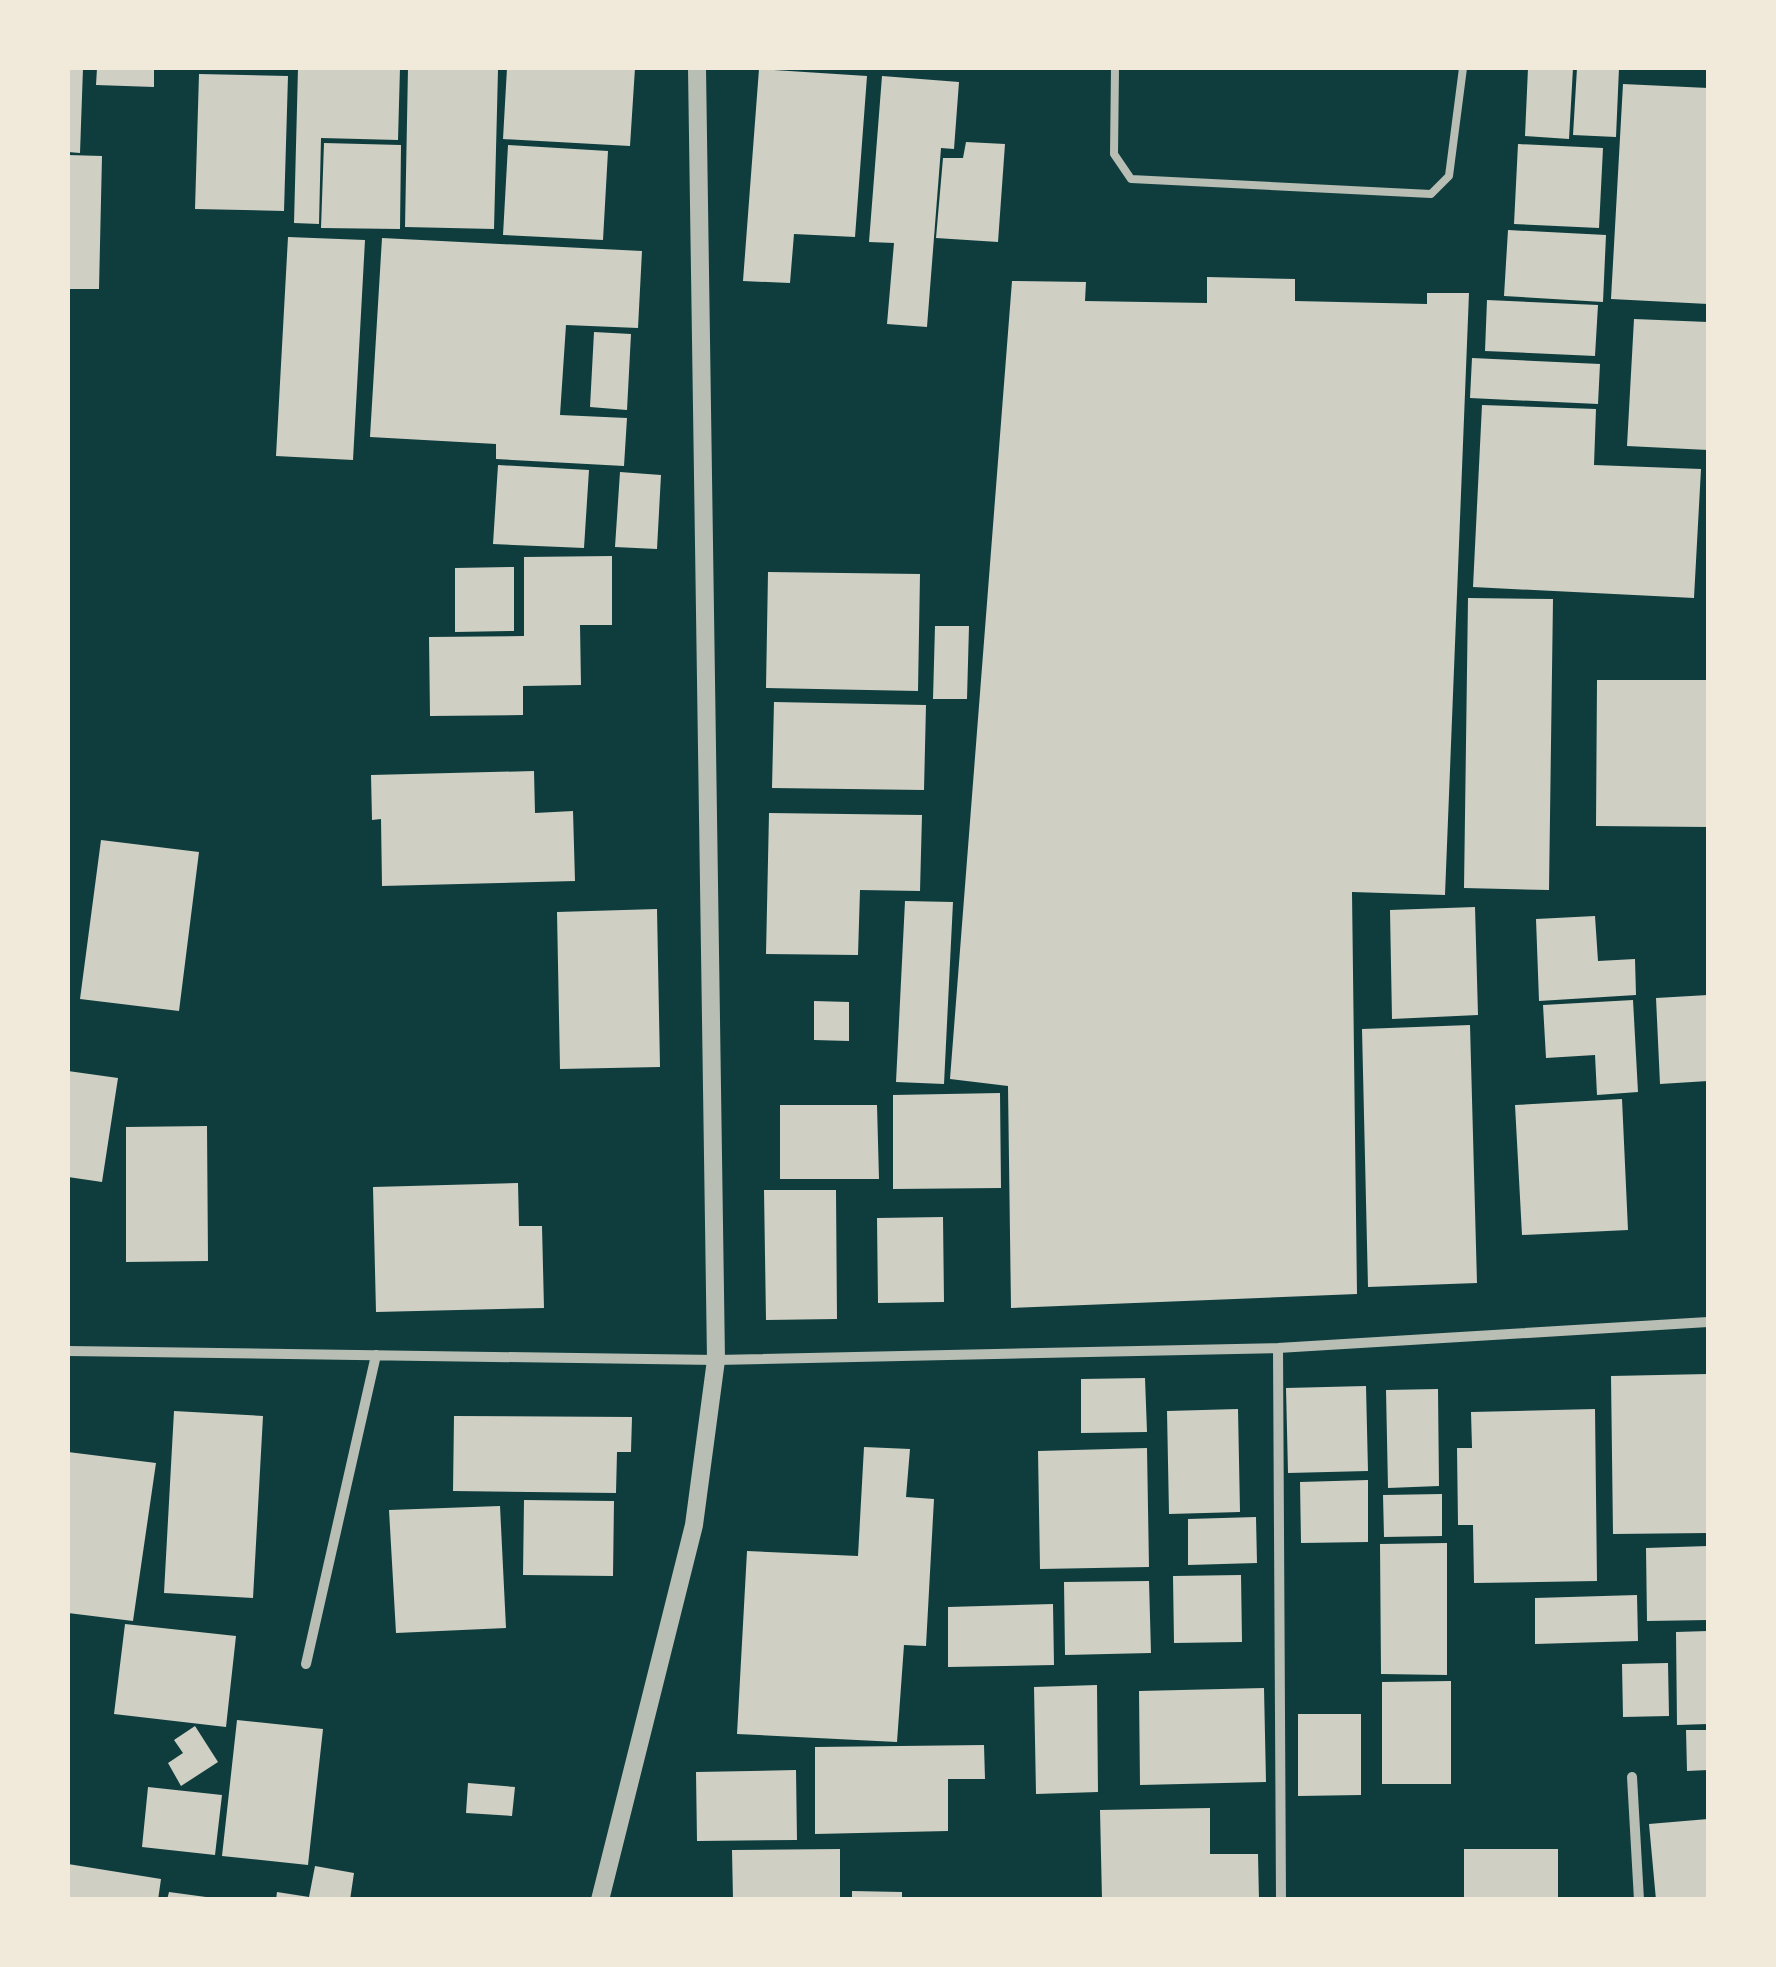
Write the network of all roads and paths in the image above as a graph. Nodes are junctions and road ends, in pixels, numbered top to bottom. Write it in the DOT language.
graph roads {
  1 [pos="696,68"];
  2 [pos="1115,68"];
  3 [pos="1463,68"];
  4 [pos="1708,1322"];
  5 [pos="1278,1348"];
  6 [pos="68,1350"];
  7 [pos="376,1355"];
  8 [pos="716,1360"];
  9 [pos="306,1664"];
  10 [pos="1632,1777"];
  11 [pos="600,1900"];
  12 [pos="1281,1900"];
  13 [pos="1639,1900"];
  1 -- 8 [label="street"];
  2 -- 3 [label="lane"];
  4 -- 5 [label="street"];
  5 -- 8 [label="street"];
  5 -- 12 [label="street"];
  6 -- 7 [label="street"];
  7 -- 8 [label="street"];
  7 -- 9 [label="street"];
  8 -- 11 [label="street"];
  10 -- 13 [label="street"];
}
